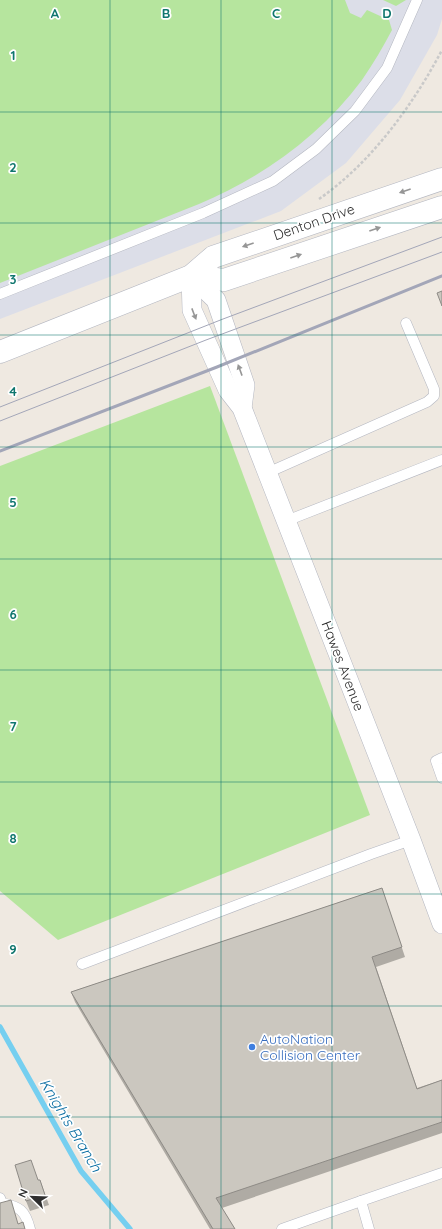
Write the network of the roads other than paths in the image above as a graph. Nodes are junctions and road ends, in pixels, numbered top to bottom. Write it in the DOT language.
graph roads {
  1 [pos="417,0"];
  2 [pos="442,179"];
  3 [pos="442,207"];
  4 [pos="191,276"];
  5 [pos="0,294"];
  6 [pos="406,323"];
  7 [pos="0,352"];
  8 [pos="242,408"];
  9 [pos="442,460"];
  10 [pos="267,473"];
  11 [pos="286,521"];
  12 [pos="442,758"];
  13 [pos="442,778"];
  14 [pos="411,840"];
  15 [pos="441,917"];
  16 [pos="82,964"];
  17 [pos="442,1173"];
  18 [pos="0,1198"];
  19 [pos="360,1201"];
  20 [pos="30,1229"];
  21 [pos="282,1229"];
  22 [pos="369,1229"];
  1 -- 5 [label="lane"];
  2 -- 4 [label="main road, Denton Drive, one-way"];
  4 -- 3 [label="main road, Denton Drive, one-way"];
  4 -- 7 [label="main road, Denton Drive"];
  4 -- 8 [label="street, Hawes Avenue, one-way"];
  8 -- 4 [label="street, Hawes Avenue, one-way"];
  6 -- 10 [label="lane"];
  8 -- 10 [label="street, Hawes Avenue"];
  9 -- 11 [label="lane"];
  10 -- 11 [label="street, Hawes Avenue"];
  11 -- 14 [label="street, Hawes Avenue"];
  12 -- 13 [label="lane"];
  14 -- 15 [label="street, Hawes Avenue"];
  14 -- 16 [label="lane"];
  17 -- 19 [label="lane"];
  18 -- 20 [label="lane"];
  19 -- 21 [label="lane"];
  19 -- 22 [label="lane"];
}
